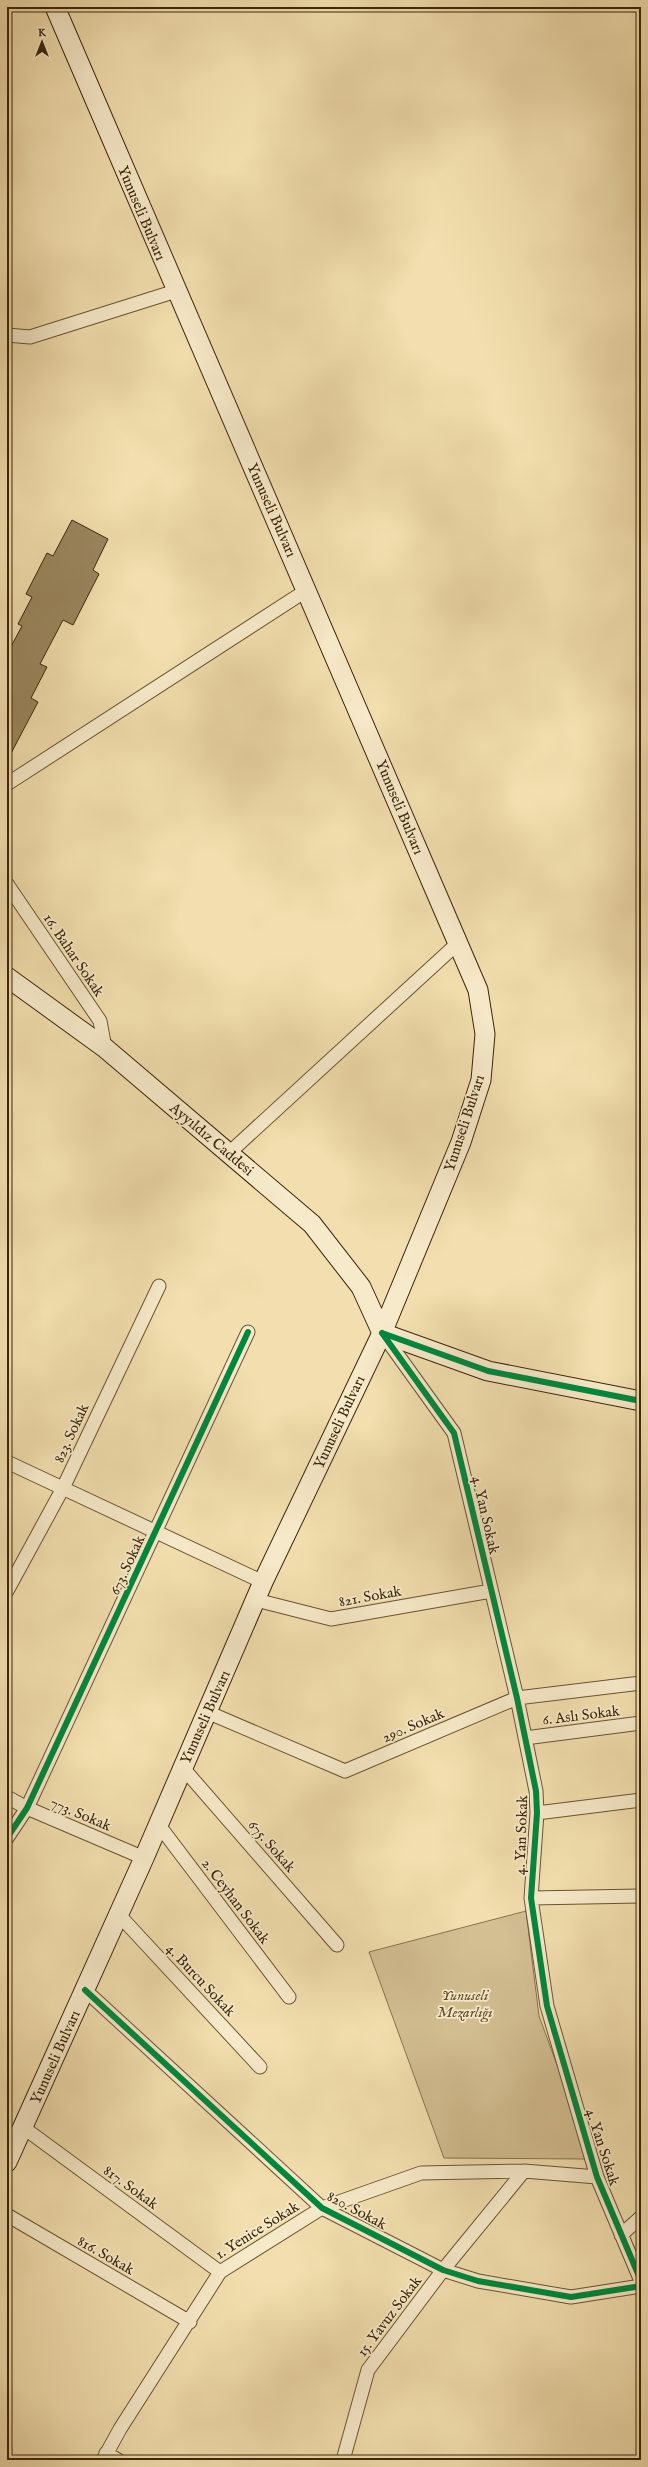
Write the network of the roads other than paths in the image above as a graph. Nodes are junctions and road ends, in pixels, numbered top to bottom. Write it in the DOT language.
graph roads {
  1 [pos="55,7"];
  2 [pos="176,291"];
  3 [pos="7,335"];
  4 [pos="307,590"];
  5 [pos="7,784"];
  6 [pos="7,884"];
  7 [pos="458,943"];
  8 [pos="7,977"];
  9 [pos="105,1048"];
  10 [pos="229,1153"];
  11 [pos="159,1286"];
  12 [pos="248,1332"];
  13 [pos="382,1333"];
  14 [pos="641,1401"];
  15 [pos="7,1462"];
  16 [pos="63,1488"];
  17 [pos="157,1532"];
  18 [pos="263,1582"];
  19 [pos="7,1591"];
  20 [pos="491,1591"];
  21 [pos="256,1600"];
  22 [pos="641,1683"];
  23 [pos="517,1698"];
  24 [pos="207,1712"];
  25 [pos="641,1723"];
  26 [pos="525,1738"];
  27 [pos="183,1768"];
  28 [pos="7,1797"];
  29 [pos="641,1800"];
  30 [pos="27,1808"];
  31 [pos="537,1813"];
  32 [pos="158,1824"];
  33 [pos="7,1838"];
  34 [pos="144,1858"];
  35 [pos="641,1896"];
  36 [pos="531,1898"];
  37 [pos="119,1915"];
  38 [pos="337,1945"];
  39 [pos="85,1990"];
  40 [pos="289,1997"];
  41 [pos="260,2067"];
  42 [pos="24,2128"];
  43 [pos="8,2160"];
  44 [pos="524,2170"];
  45 [pos="597,2177"];
  46 [pos="322,2208"];
  47 [pos="7,2215"];
  48 [pos="641,2217"];
  49 [pos="621,2235"];
  50 [pos="444,2270"];
  51 [pos="220,2272"];
  52 [pos="641,2281"];
  53 [pos="641,2286"];
  54 [pos="190,2322"];
  55 [pos="105,2457"];
  56 [pos="118,2460"];
  57 [pos="342,2460"];
  1 -- 2 [label="main road, Yunuseli Bulvarı"];
  2 -- 3 [label="street"];
  2 -- 4 [label="main road, Yunuseli Bulvarı"];
  4 -- 5 [label="street"];
  4 -- 7 [label="main road, Yunuseli Bulvarı"];
  6 -- 9 [label="street, 16. Bahar Sokak"];
  7 -- 10 [label="street"];
  7 -- 13 [label="main road, Yunuseli Bulvarı"];
  8 -- 9 [label="main road, Ayyıldız Caddesi"];
  9 -- 10 [label="main road, Ayyıldız Caddesi"];
  10 -- 13 [label="main road, Ayyıldız Caddesi"];
  11 -- 16 [label="street, 823. Sokak"];
  12 -- 17 [label="street, 673. Sokak"];
  13 -- 14 [label="main road"];
  13 -- 18 [label="main road, Yunuseli Bulvarı"];
  13 -- 20 [label="street, 4. Yan Sokak"];
  15 -- 16 [label="street"];
  16 -- 17 [label="street"];
  16 -- 19 [label="street, 823. Sokak"];
  17 -- 18 [label="street"];
  17 -- 30 [label="street, 673. Sokak"];
  18 -- 21 [label="main road, Yunuseli Bulvarı"];
  20 -- 21 [label="street, 821. Sokak"];
  20 -- 23 [label="street, 4. Yan Sokak"];
  21 -- 24 [label="main road, Yunuseli Bulvarı"];
  22 -- 23 [label="street, 290. Sokak"];
  23 -- 24 [label="street, 290. Sokak"];
  23 -- 26 [label="street, 4. Yan Sokak"];
  24 -- 27 [label="main road, Yunuseli Bulvarı"];
  25 -- 26 [label="street, 6. Aslı Sokak"];
  26 -- 31 [label="street, 4. Yan Sokak"];
  27 -- 32 [label="main road, Yunuseli Bulvarı"];
  27 -- 38 [label="street, 675. Sokak"];
  28 -- 30 [label="street, 773. Sokak"];
  29 -- 31 [label="street"];
  30 -- 33 [label="street, 673. Sokak"];
  30 -- 34 [label="street, 773. Sokak"];
  31 -- 36 [label="street, 4. Yan Sokak"];
  32 -- 34 [label="main road, Yunuseli Bulvarı"];
  32 -- 40 [label="street, 2. Ceyhan Sokak"];
  34 -- 37 [label="main road, Yunuseli Bulvarı"];
  35 -- 36 [label="street"];
  36 -- 45 [label="street, 4. Yan Sokak"];
  37 -- 39 [label="main road, Yunuseli Bulvarı"];
  37 -- 41 [label="street, 4. Burcu Sokak"];
  39 -- 42 [label="main road, Yunuseli Bulvarı"];
  39 -- 46 [label="street, 820. Sokak"];
  42 -- 43 [label="main road, Yunuseli Bulvarı"];
  42 -- 51 [label="street, 817. Sokak"];
  44 -- 45 [label="street, 1. Yenice Sokak"];
  44 -- 46 [label="street, 1. Yenice Sokak"];
  44 -- 50 [label="street, 15. Yavuz Sokak"];
  45 -- 49 [label="street, 4. Yan Sokak"];
  46 -- 50 [label="street, 820. Sokak"];
  46 -- 51 [label="street, 1. Yenice Sokak"];
  47 -- 54 [label="street, 816. Sokak"];
  48 -- 49 [label="street"];
  49 -- 52 [label="street, 4. Yan Sokak"];
  50 -- 53 [label="street, 820. Sokak"];
  50 -- 57 [label="street, 15. Yavuz Sokak"];
  51 -- 54 [label="street, 1. Yenice Sokak"];
  54 -- 55 [label="street, 1. Yenice Sokak"];
  55 -- 56 [label="street"];
}
